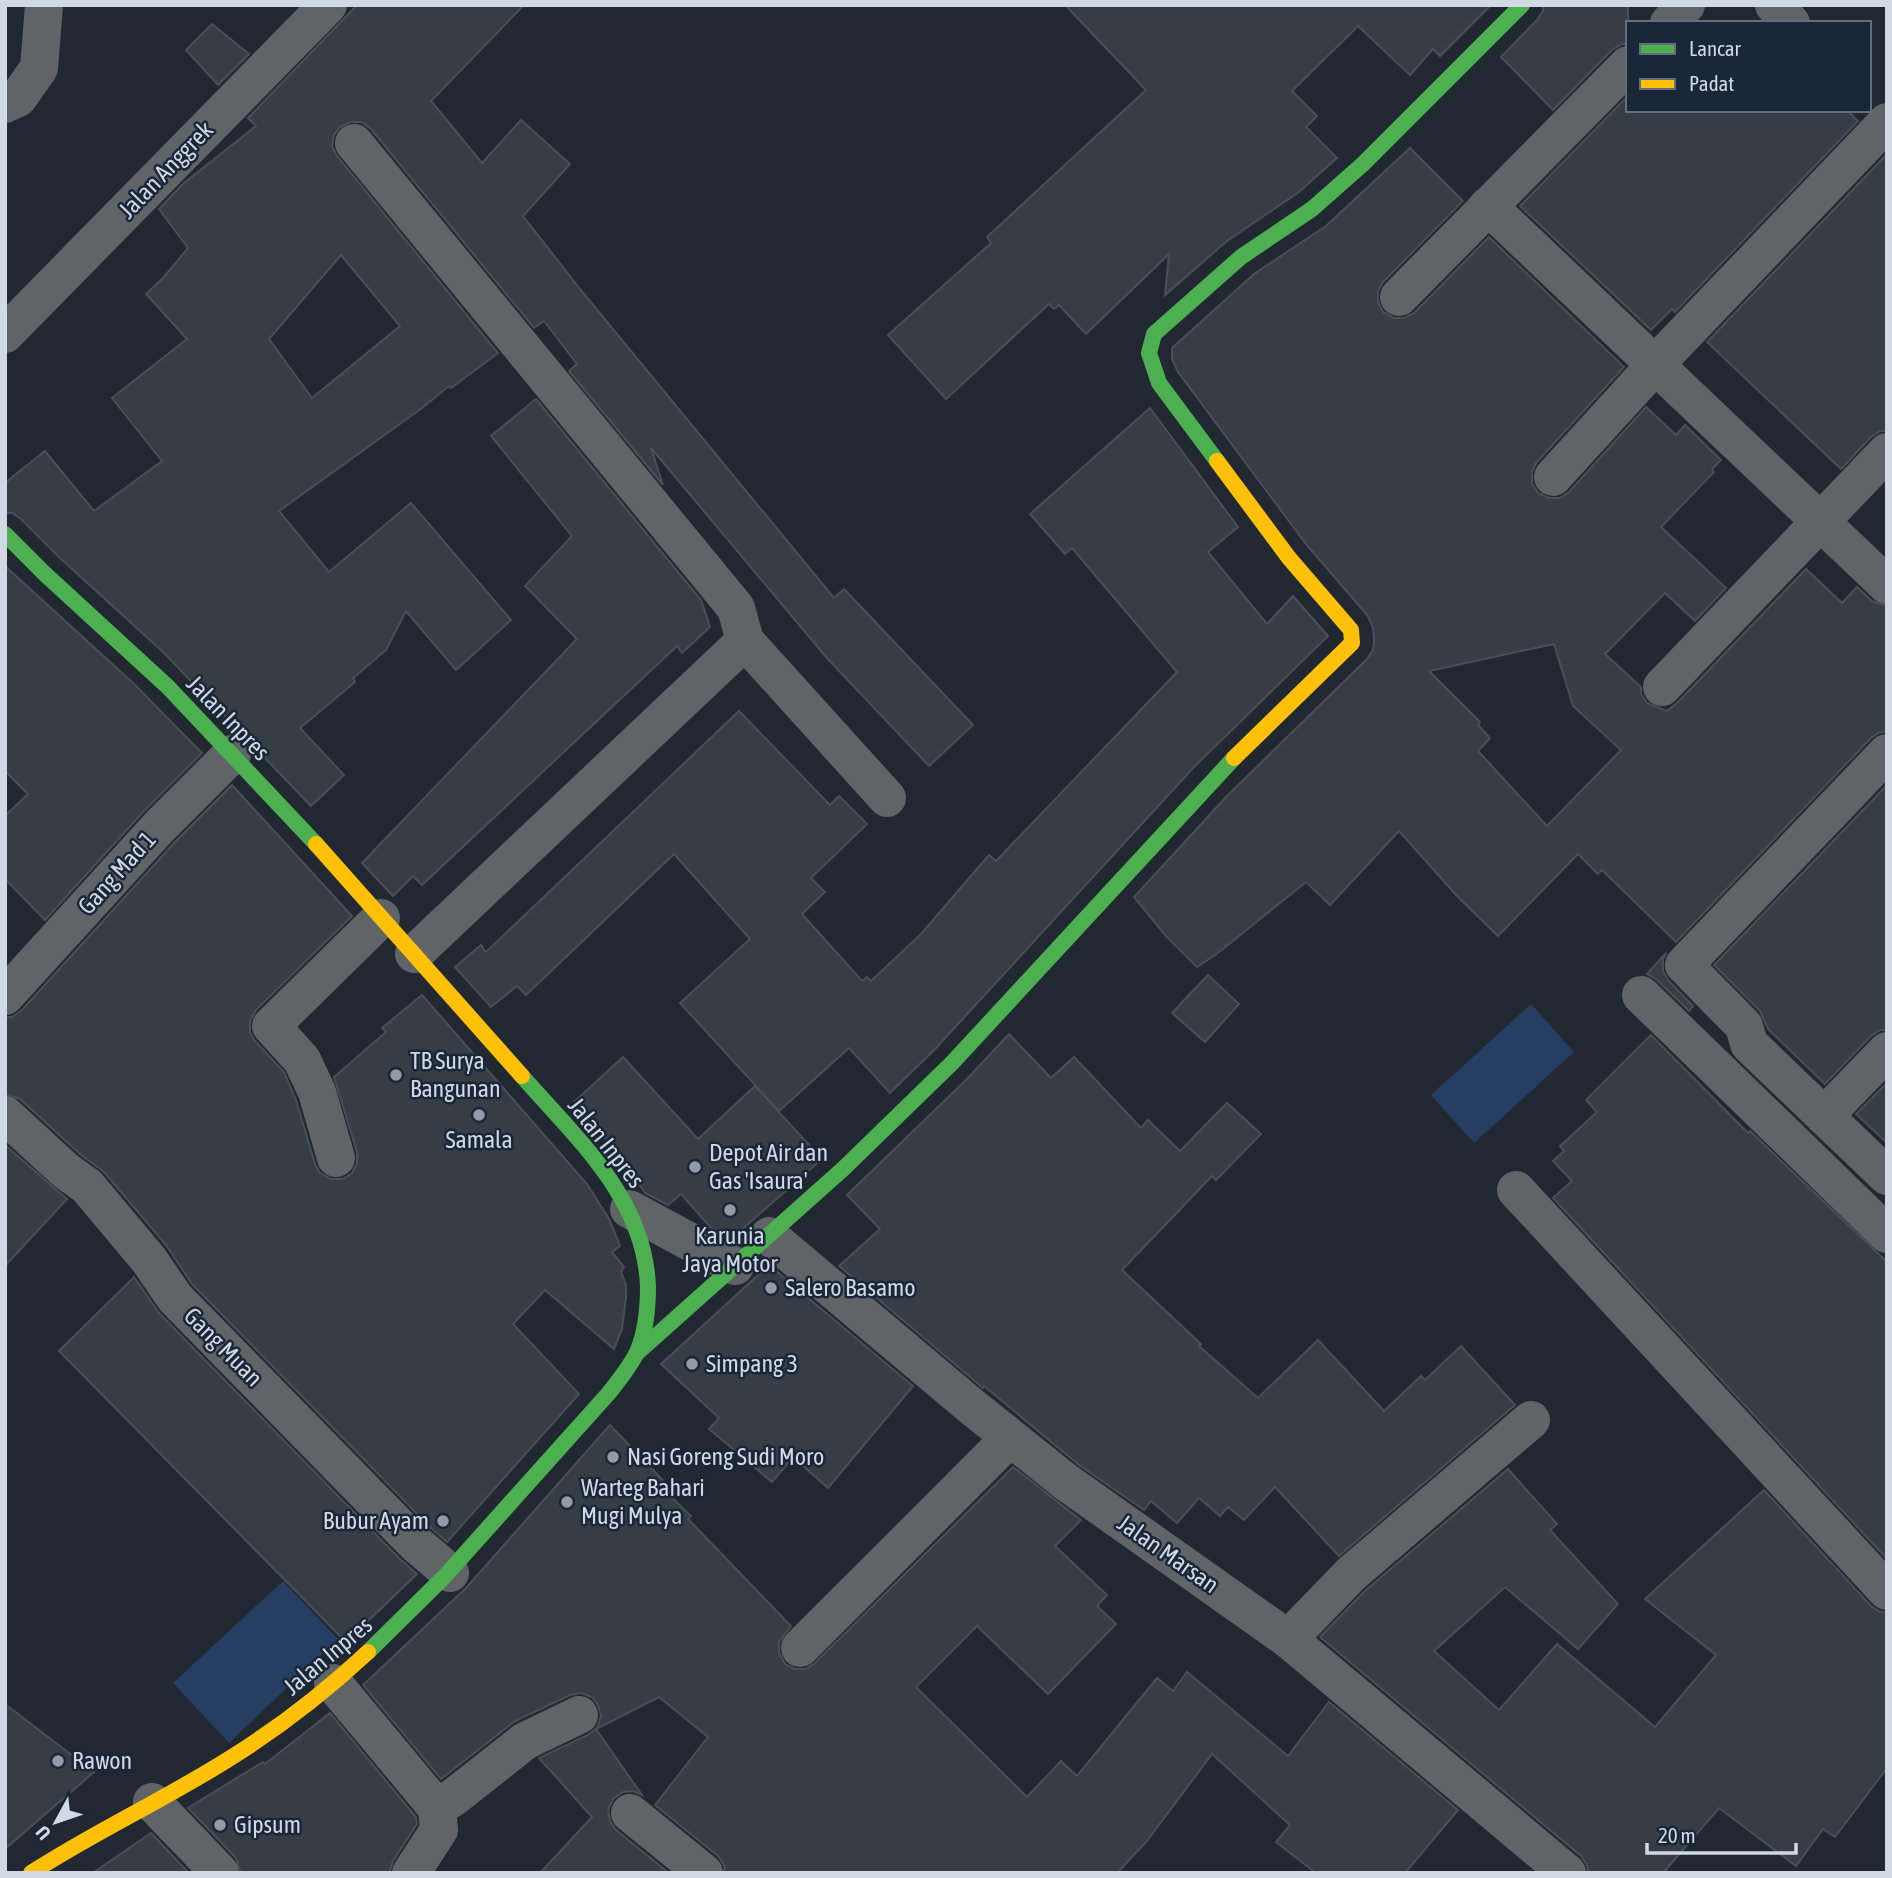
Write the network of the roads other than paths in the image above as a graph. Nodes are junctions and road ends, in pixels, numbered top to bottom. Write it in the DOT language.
graph roads {
  1 [pos="44,5"];
  2 [pos="328,5"];
  3 [pos="1522,5"];
  4 [pos="1686,5"];
  5 [pos="1774,5"];
  6 [pos="1671,21"];
  7 [pos="1789,21"];
  8 [pos="1626,67"];
  9 [pos="5,104"];
  10 [pos="1871,104"];
  11 [pos="1887,121"];
  12 [pos="354,143"];
  13 [pos="1488,206"];
  14 [pos="1399,297"];
  15 [pos="5,334"];
  16 [pos="1656,365"];
  17 [pos="1887,452"];
  18 [pos="1553,477"];
  19 [pos="1820,522"];
  20 [pos="5,534"];
  21 [pos="1887,584"];
  22 [pos="745,641"];
  23 [pos="1662,687"];
  24 [pos="1887,753"];
  25 [pos="232,754"];
  26 [pos="887,798"];
  27 [pos="381,918"];
  28 [pos="414,954"];
  29 [pos="1641,995"];
  30 [pos="5,996"];
  31 [pos="1887,1051"];
  32 [pos="5,1115"];
  33 [pos="1824,1116"];
  34 [pos="335,1158"];
  35 [pos="1887,1175"];
  36 [pos="1516,1190"];
  37 [pos="629,1209"];
  38 [pos="1887,1234"];
  39 [pos="769,1236"];
  40 [pos="735,1266"];
  41 [pos="637,1353"];
  42 [pos="1531,1420"];
  43 [pos="1010,1438"];
  44 [pos="450,1573"];
  45 [pos="1887,1591"];
  46 [pos="1288,1639"];
  47 [pos="800,1648"];
  48 [pos="333,1683"];
  49 [pos="579,1715"];
  50 [pos="152,1802"];
  51 [pos="437,1808"];
  52 [pos="630,1813"];
  53 [pos="31,1873"];
  54 [pos="220,1873"];
  55 [pos="411,1873"];
  56 [pos="704,1873"];
  57 [pos="1567,1873"];
  1 -- 9 [label="street"];
  2 -- 15 [label="street, Jalan Anggrek"];
  3 -- 39 [label="street"];
  4 -- 6 [label="street"];
  5 -- 7 [label="street"];
  8 -- 13 [label="street"];
  10 -- 11 [label="street"];
  11 -- 16 [label="street"];
  12 -- 22 [label="street"];
  13 -- 14 [label="street"];
  13 -- 16 [label="street"];
  16 -- 18 [label="street"];
  16 -- 19 [label="street"];
  17 -- 19 [label="street"];
  19 -- 21 [label="street"];
  19 -- 23 [label="street"];
  20 -- 25 [label="street, Jalan Inpres"];
  22 -- 26 [label="street"];
  22 -- 28 [label="street"];
  24 -- 33 [label="street"];
  25 -- 27 [label="street, Jalan Inpres"];
  25 -- 30 [label="street, Gang Mad 1"];
  27 -- 28 [label="street, Jalan Inpres"];
  27 -- 34 [label="street"];
  28 -- 37 [label="street, Jalan Inpres"];
  29 -- 38 [label="street"];
  31 -- 33 [label="street"];
  32 -- 44 [label="street, Gang Muan"];
  33 -- 35 [label="street"];
  36 -- 45 [label="street"];
  37 -- 40 [label="street"];
  37 -- 41 [label="street, Jalan Inpres"];
  39 -- 40 [label="street"];
  39 -- 43 [label="street, Jalan Marsan"];
  40 -- 41 [label="street"];
  41 -- 44 [label="street, Jalan Inpres"];
  42 -- 46 [label="street"];
  43 -- 46 [label="street, Jalan Marsan"];
  43 -- 47 [label="street"];
  44 -- 48 [label="street, Jalan Inpres"];
  46 -- 57 [label="street, Jalan Marsan"];
  48 -- 50 [label="street, Jalan Inpres"];
  48 -- 51 [label="street"];
  49 -- 51 [label="street"];
  50 -- 53 [label="street, Jalan Inpres"];
  50 -- 54 [label="street"];
  51 -- 55 [label="street"];
  52 -- 56 [label="street"];
}
